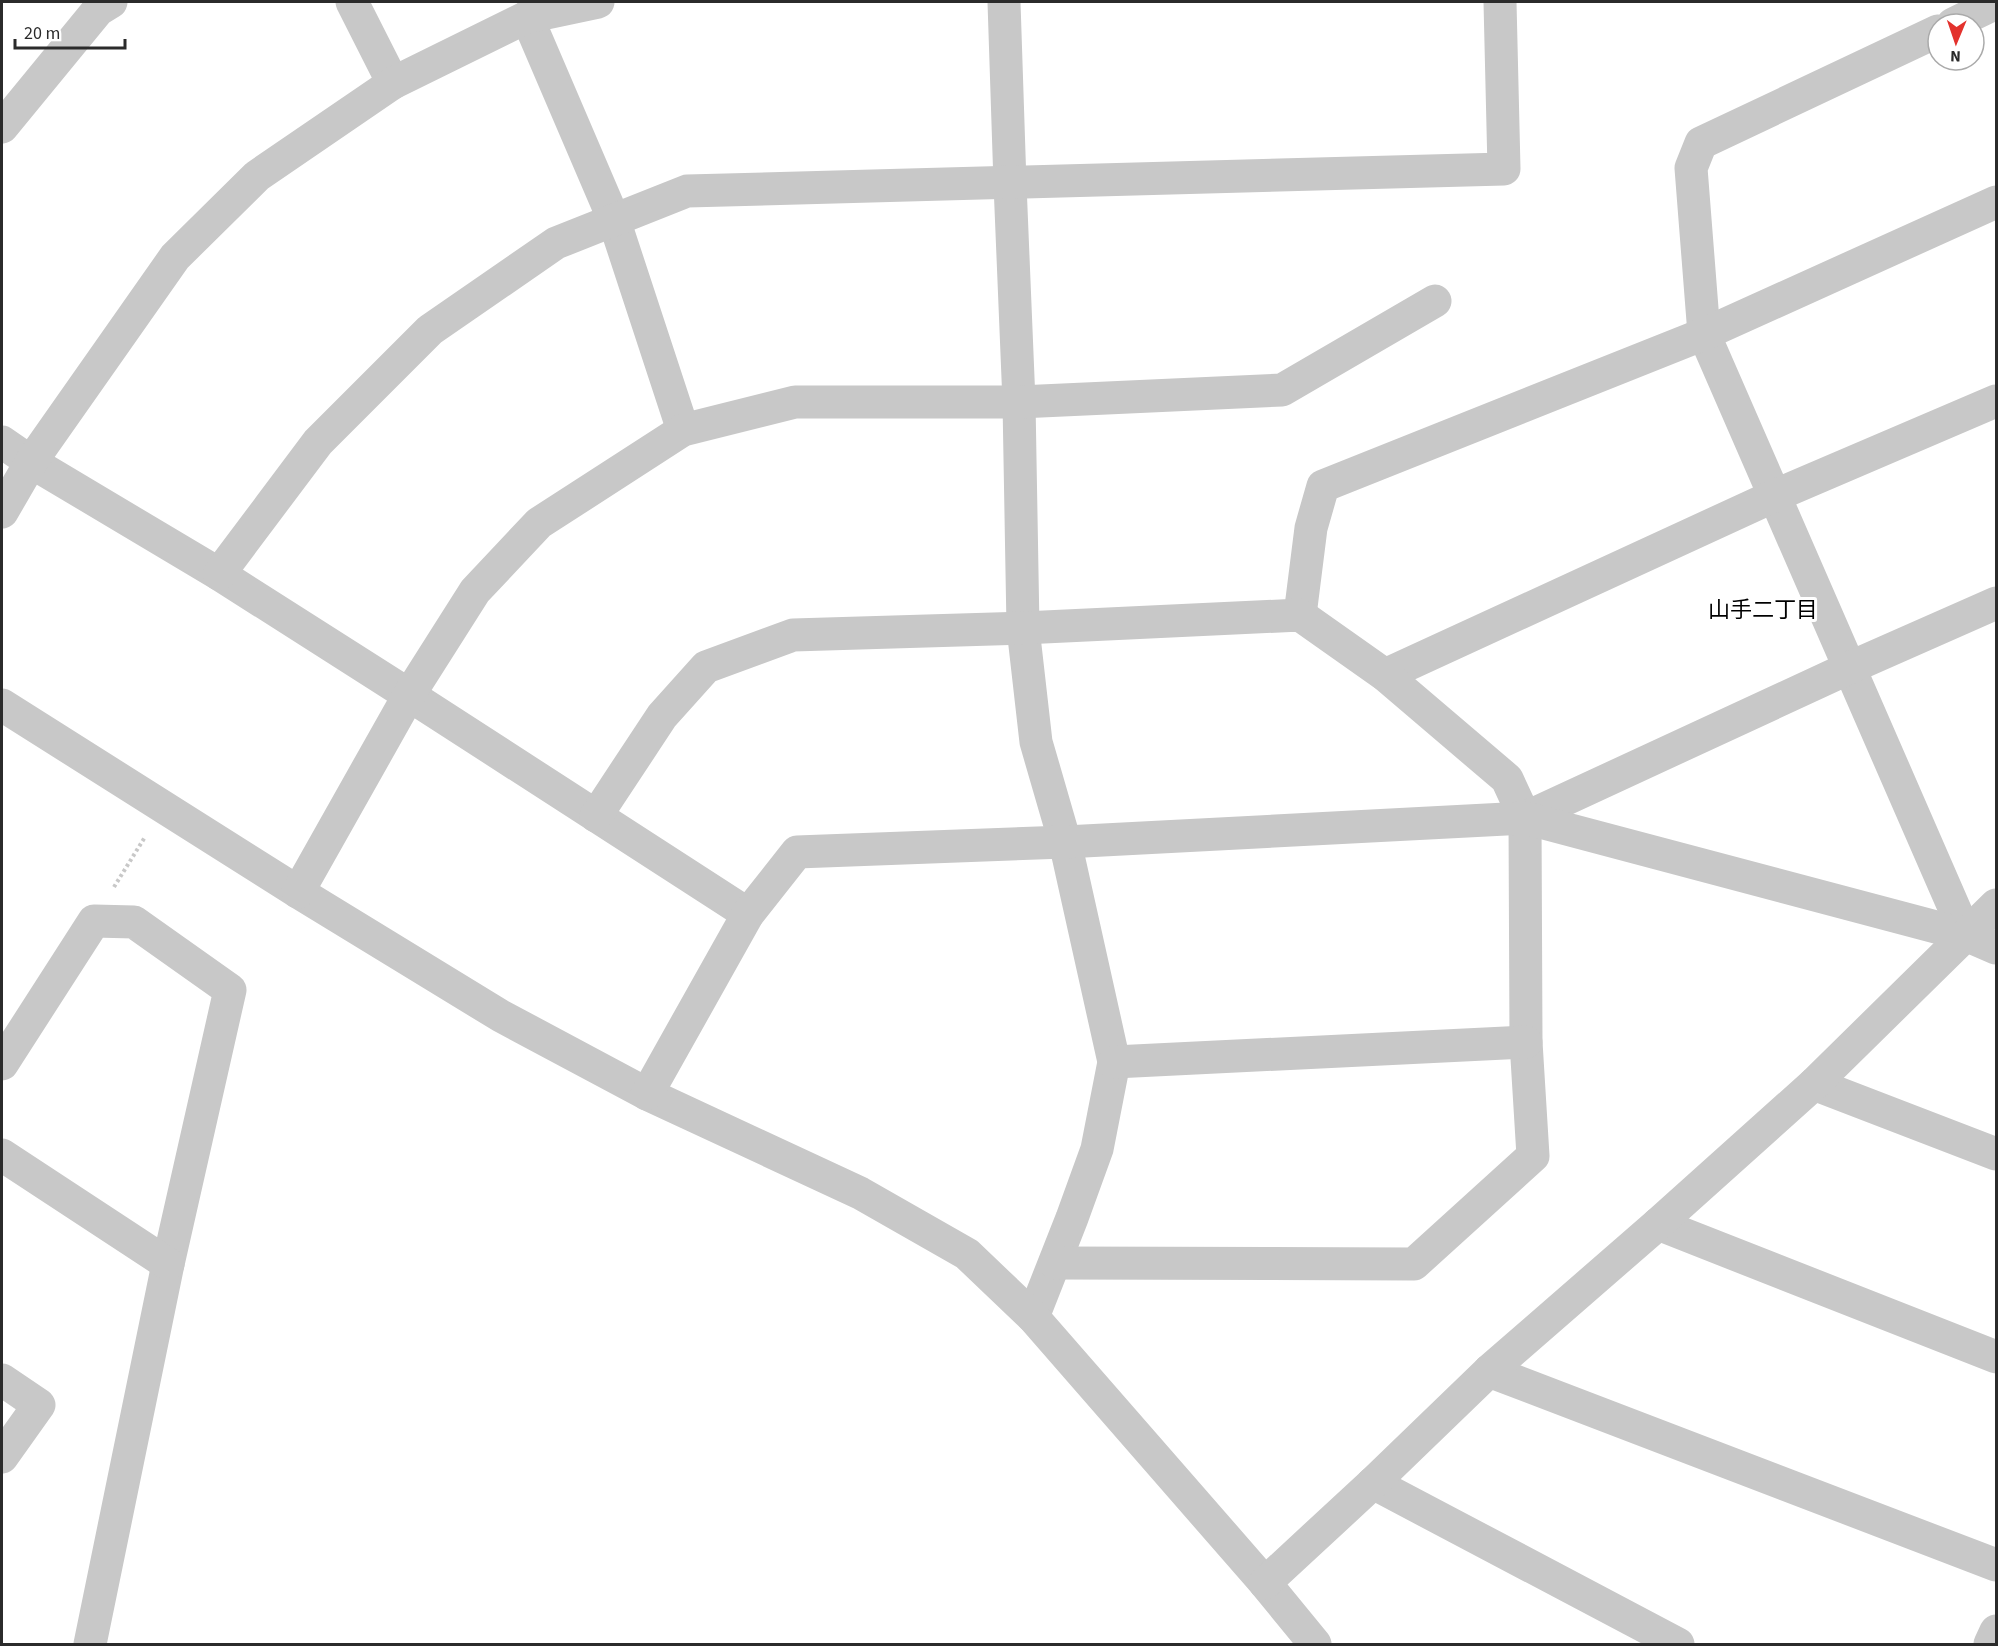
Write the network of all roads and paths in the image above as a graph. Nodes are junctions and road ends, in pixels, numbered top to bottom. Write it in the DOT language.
graph roads {
  1 [pos="111,2"];
  2 [pos="351,2"];
  3 [pos="598,2"];
  4 [pos="1004,2"];
  5 [pos="1500,2"];
  6 [pos="1996,3"];
  7 [pos="1978,12"];
  8 [pos="527,17"];
  9 [pos="1926,37"];
  10 [pos="393,83"];
  11 [pos="2,127"];
  12 [pos="1010,184"];
  13 [pos="1996,202"];
  14 [pos="614,220"];
  15 [pos="1435,301"];
  16 [pos="1704,334"];
  17 [pos="1996,401"];
  18 [pos="1019,402"];
  19 [pos="683,430"];
  20 [pos="2,442"];
  21 [pos="31,462"];
  22 [pos="1774,496"];
  23 [pos="2,512"];
  24 [pos="219,574"];
  25 [pos="1996,603"];
  26 [pos="1300,615"];
  27 [pos="1023,628"];
  28 [pos="1849,668"];
  29 [pos="1385,675"];
  30 [pos="409,695"];
  31 [pos="2,705"];
  32 [pos="164,808"];
  33 [pos="596,816"];
  34 [pos="1525,818"];
  35 [pos="1065,842"];
  36 [pos="298,892"];
  37 [pos="1996,905"];
  38 [pos="748,914"];
  39 [pos="94,921"];
  40 [pos="1966,935"];
  41 [pos="1996,948"];
  42 [pos="1526,1042"];
  43 [pos="1114,1062"];
  44 [pos="2,1064"];
  45 [pos="1814,1084"];
  46 [pos="647,1094"];
  47 [pos="1996,1154"];
  48 [pos="2,1155"];
  49 [pos="1658,1224"];
  50 [pos="1055,1263"];
  51 [pos="168,1264"];
  52 [pos="1033,1317"];
  53 [pos="1996,1357"];
  54 [pos="1489,1371"];
  55 [pos="2,1380"];
  56 [pos="2,1457"];
  57 [pos="1373,1483"];
  58 [pos="1996,1565"];
  59 [pos="1265,1583"];
  60 [pos="1996,1631"];
  61 [pos="90,1644"];
  62 [pos="1315,1644"];
  63 [pos="1678,1644"];
  64 [pos="1990,1644"];
  1 -- 11 [label="street"];
  2 -- 10 [label="street"];
  3 -- 8 [label="street"];
  4 -- 12 [label="street"];
  5 -- 12 [label="street"];
  6 -- 7 [label="street"];
  8 -- 10 [label="street"];
  8 -- 14 [label="street"];
  9 -- 16 [label="street"];
  10 -- 21 [label="street"];
  12 -- 14 [label="street"];
  12 -- 18 [label="street"];
  13 -- 16 [label="street"];
  14 -- 19 [label="street"];
  14 -- 24 [label="street"];
  15 -- 18 [label="street"];
  16 -- 22 [label="street"];
  16 -- 26 [label="street"];
  17 -- 22 [label="street"];
  18 -- 19 [label="street"];
  18 -- 27 [label="street"];
  19 -- 30 [label="street"];
  20 -- 21 [label="street"];
  21 -- 23 [label="street"];
  21 -- 24 [label="street"];
  22 -- 28 [label="street"];
  22 -- 29 [label="street"];
  24 -- 30 [label="street"];
  25 -- 28 [label="street"];
  26 -- 27 [label="street"];
  26 -- 29 [label="street"];
  27 -- 33 [label="street"];
  27 -- 35 [label="street"];
  28 -- 34 [label="street"];
  28 -- 40 [label="street"];
  29 -- 34 [label="street"];
  30 -- 33 [label="street"];
  30 -- 36 [label="street"];
  31 -- 32 [label="street"];
  32 -- 36 [label="street"];
  32 -- 39 [label="path"];
  33 -- 38 [label="street"];
  34 -- 35 [label="street"];
  34 -- 40 [label="street"];
  34 -- 42 [label="street"];
  35 -- 38 [label="street"];
  35 -- 43 [label="street"];
  36 -- 46 [label="street"];
  37 -- 40 [label="street"];
  38 -- 46 [label="street"];
  39 -- 44 [label="street"];
  39 -- 51 [label="street"];
  40 -- 41 [label="street"];
  40 -- 45 [label="street"];
  42 -- 43 [label="street"];
  42 -- 50 [label="street"];
  43 -- 50 [label="street"];
  45 -- 47 [label="street"];
  45 -- 49 [label="street"];
  46 -- 52 [label="street"];
  48 -- 51 [label="street"];
  49 -- 53 [label="street"];
  49 -- 54 [label="street"];
  50 -- 52 [label="street"];
  51 -- 61 [label="street"];
  52 -- 59 [label="street"];
  54 -- 57 [label="street"];
  54 -- 58 [label="street"];
  55 -- 56 [label="street"];
  57 -- 59 [label="street"];
  57 -- 63 [label="street"];
  59 -- 62 [label="street"];
  60 -- 64 [label="street"];
}
